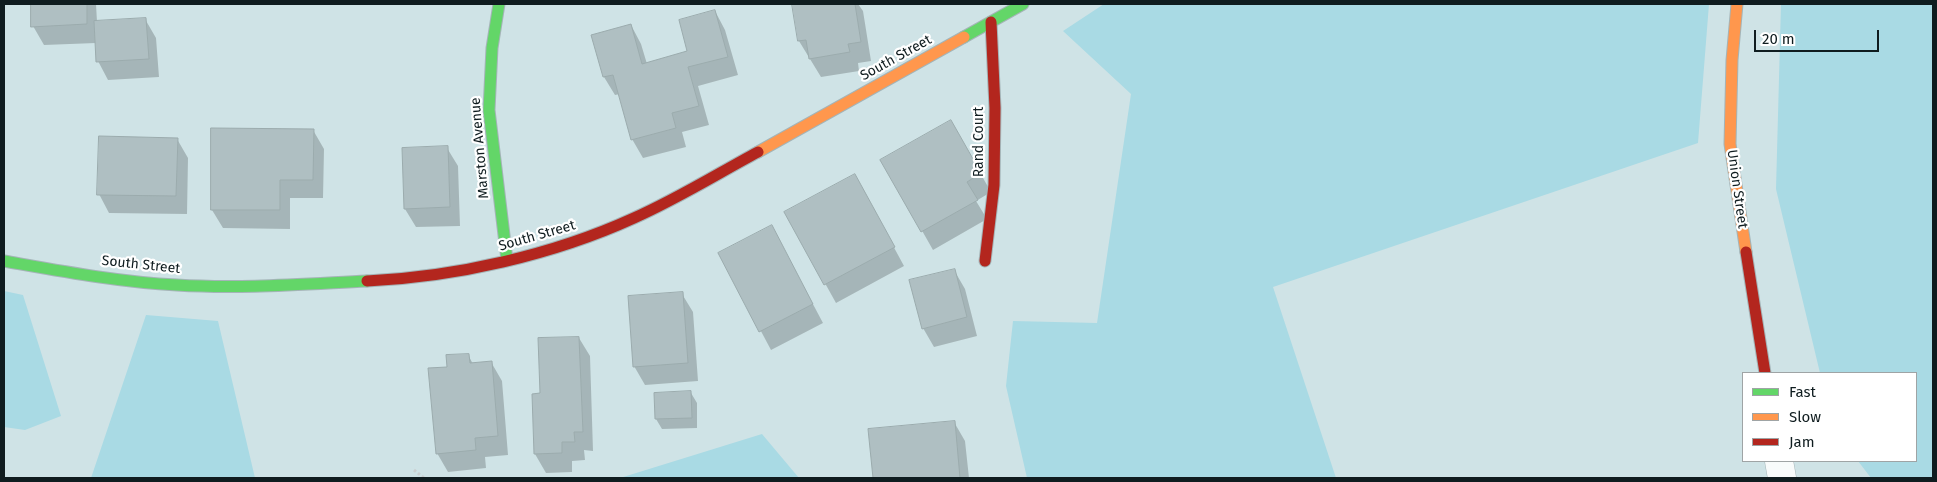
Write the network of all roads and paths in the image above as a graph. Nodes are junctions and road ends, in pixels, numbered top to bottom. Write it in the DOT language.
graph roads {
  1 [pos="499,4"];
  2 [pos="1023,4"];
  3 [pos="1737,4"];
  4 [pos="991,22"];
  5 [pos="507,260"];
  6 [pos="4,261"];
  7 [pos="985,261"];
  8 [pos="1765,372"];
  9 [pos="1779,462"];
  10 [pos="414,470"];
  11 [pos="424,478"];
  12 [pos="1782,478"];
  1 -- 5 [label="street, Marston Avenue"];
  2 -- 4 [label="street, South Street"];
  3 -- 8 [label="street, Union Street"];
  4 -- 5 [label="street, South Street"];
  4 -- 7 [label="street, Rand Court"];
  5 -- 6 [label="street, South Street"];
  9 -- 12 [label="street"];
  10 -- 11 [label="path"];
}
